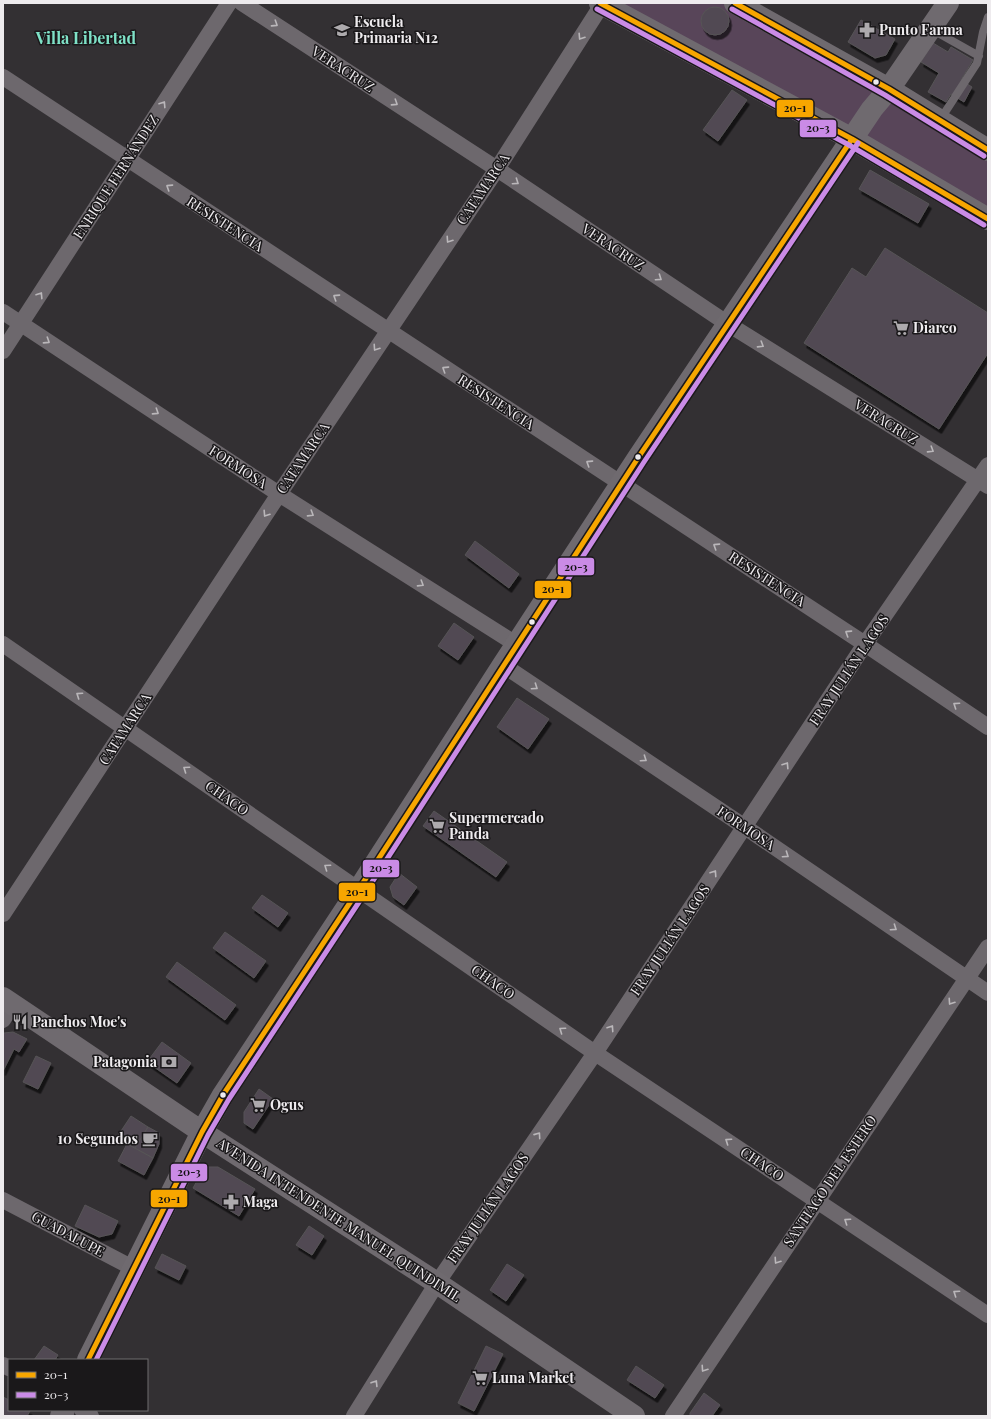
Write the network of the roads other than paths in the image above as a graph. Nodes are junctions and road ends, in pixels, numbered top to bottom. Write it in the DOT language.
graph roads {
  1 [pos="229,3"];
  2 [pos="242,3"];
  3 [pos="948,3"];
  4 [pos="602,4"];
  5 [pos="750,6"];
  6 [pos="988,17"];
  7 [pos="930,29"];
  8 [pos="979,56"];
  9 [pos="3,77"];
  10 [pos="889,89"];
  11 [pos="939,120"];
  12 [pos="852,139"];
  13 [pos="988,150"];
  14 [pos="127,159"];
  15 [pos="497,169"];
  16 [pos="988,219"];
  17 [pos="3,312"];
  18 [pos="21,324"];
  19 [pos="728,324"];
  20 [pos="388,331"];
  21 [pos="3,351"];
  22 [pos="988,465"];
  23 [pos="983,483"];
  24 [pos="622,484"];
  25 [pos="279,494"];
  26 [pos="3,644"];
  27 [pos="516,644"];
  28 [pos="865,644"];
  29 [pos="503,665"];
  30 [pos="988,727"];
  31 [pos="126,728"];
  32 [pos="745,827"];
  33 [pos="359,889"];
  34 [pos="3,914"];
  35 [pos="988,947"];
  36 [pos="966,978"];
  37 [pos="988,993"];
  38 [pos="6,1008"];
  39 [pos="595,1053"];
  40 [pos="202,1132"];
  41 [pos="3,1200"];
  42 [pos="817,1201"];
  43 [pos="133,1268"];
  44 [pos="437,1283"];
  45 [pos="988,1315"];
  46 [pos="88,1359"];
  47 [pos="354,1416"];
  48 [pos="634,1416"];
  49 [pos="672,1416"];
  14 -- 1 [label="street, ENRIQUE FERNÁNDEZ, one-way"];
  2 -- 15 [label="street, VERACRUZ, one-way"];
  3 -- 7 [label="main road"];
  4 -- 12 [label="main road"];
  4 -- 15 [label="street, CATAMARCA, one-way"];
  5 -- 10 [label="main road"];
  6 -- 8 [label="lane"];
  7 -- 8 [label="lane"];
  7 -- 10 [label="main road"];
  8 -- 11 [label="lane"];
  9 -- 14 [label="street, RESISTENCIA"];
  10 -- 11 [label="main road"];
  10 -- 12 [label="main road"];
  11 -- 13 [label="main road"];
  12 -- 16 [label="main road"];
  12 -- 19 [label="main road"];
  18 -- 14 [label="street, ENRIQUE FERNÁNDEZ, one-way"];
  20 -- 14 [label="street, RESISTENCIA, one-way"];
  15 -- 19 [label="street, VERACRUZ, one-way"];
  15 -- 20 [label="street, CATAMARCA, one-way"];
  17 -- 18 [label="street, FORMOSA"];
  18 -- 21 [label="street, ENRIQUE FERNÁNDEZ"];
  18 -- 25 [label="street, FORMOSA, one-way"];
  19 -- 23 [label="street, VERACRUZ, one-way"];
  19 -- 24 [label="main road"];
  24 -- 20 [label="street, RESISTENCIA, one-way"];
  20 -- 25 [label="street, CATAMARCA, one-way"];
  22 -- 23 [label="street, FRAY JULIÁN LAGOS"];
  23 -- 28 [label="street, FRAY JULIÁN LAGOS"];
  24 -- 27 [label="main road"];
  28 -- 24 [label="street, RESISTENCIA, one-way"];
  25 -- 27 [label="street, FORMOSA, one-way"];
  25 -- 31 [label="street, CATAMARCA, one-way"];
  31 -- 26 [label="street, CHACO, one-way"];
  27 -- 29 [label="main road"];
  30 -- 28 [label="street, RESISTENCIA, one-way"];
  32 -- 28 [label="street, FRAY JULIÁN LAGOS, one-way"];
  29 -- 32 [label="street, FORMOSA, one-way"];
  29 -- 33 [label="main road"];
  33 -- 31 [label="street, CHACO, one-way"];
  31 -- 34 [label="street, CATAMARCA"];
  32 -- 36 [label="street, FORMOSA, one-way"];
  39 -- 32 [label="street, FRAY JULIÁN LAGOS, one-way"];
  39 -- 33 [label="street, CHACO, one-way"];
  33 -- 40 [label="main road"];
  35 -- 36 [label="street, SANTIAGO DEL ESTERO"];
  36 -- 37 [label="street, FORMOSA"];
  36 -- 42 [label="street, SANTIAGO DEL ESTERO, one-way"];
  38 -- 40 [label="main road, AVENIDA INTENDENTE MANUEL QUINDIMIL"];
  42 -- 39 [label="street, CHACO, one-way"];
  44 -- 39 [label="street, FRAY JULIÁN LAGOS, one-way"];
  40 -- 43 [label="main road"];
  40 -- 44 [label="main road, AVENIDA INTENDENTE MANUEL QUINDIMIL"];
  41 -- 43 [label="street, GUADALUPE"];
  45 -- 42 [label="street, CHACO, one-way"];
  42 -- 49 [label="street, SANTIAGO DEL ESTERO, one-way"];
  43 -- 46 [label="main road"];
  47 -- 44 [label="street, FRAY JULIÁN LAGOS, one-way"];
  44 -- 48 [label="main road, AVENIDA INTENDENTE MANUEL QUINDIMIL"];
}
